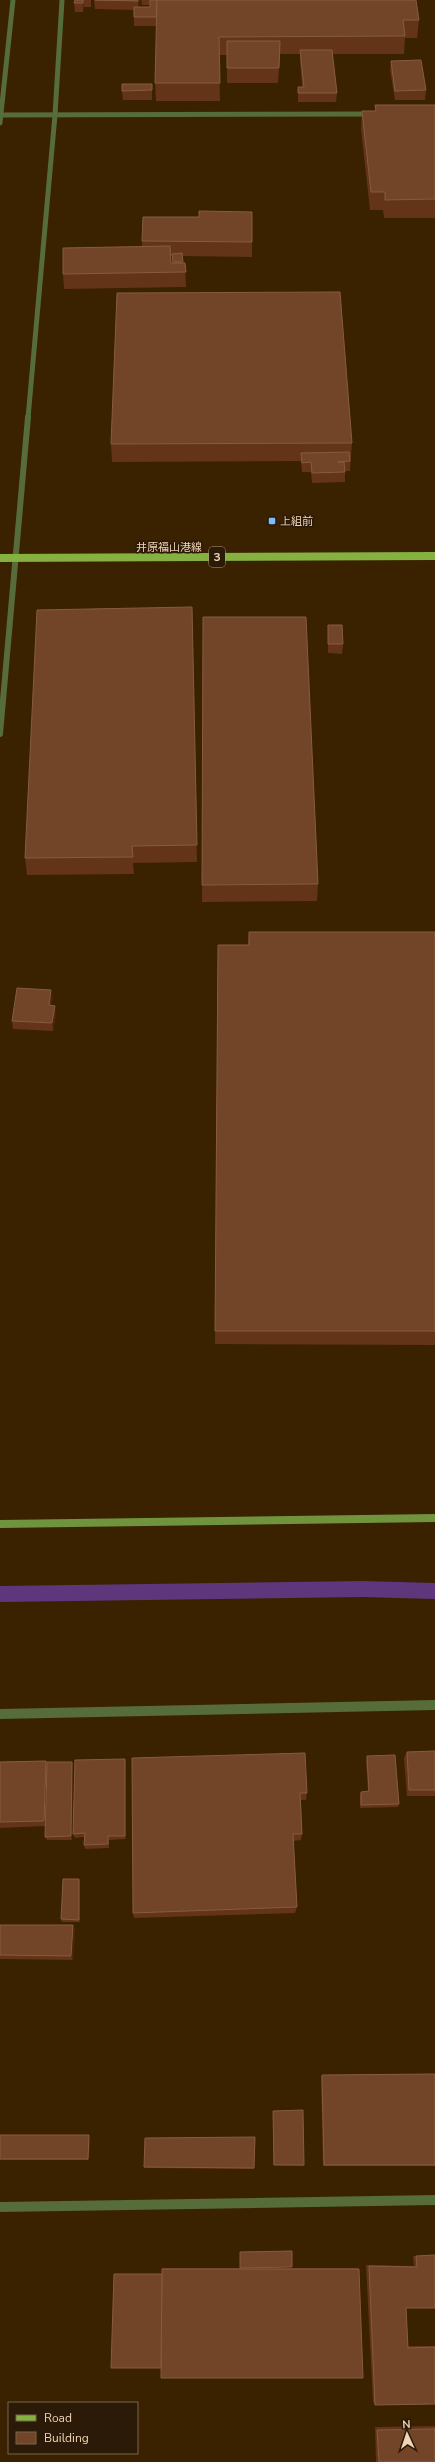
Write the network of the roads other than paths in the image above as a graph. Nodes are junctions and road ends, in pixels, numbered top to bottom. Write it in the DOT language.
graph roads {
  1 [pos="13,0"];
  2 [pos="62,0"];
  3 [pos="380,114"];
  4 [pos="0,115"];
  5 [pos="55,115"];
  6 [pos="0,123"];
  7 [pos="435,556"];
  8 [pos="0,558"];
  9 [pos="16,559"];
  10 [pos="0,734"];
  11 [pos="435,1518"];
  12 [pos="0,1524"];
  13 [pos="435,1705"];
  14 [pos="0,1714"];
  15 [pos="435,2200"];
  16 [pos="0,2207"];
  1 -- 4 [label="street"];
  2 -- 5 [label="street"];
  3 -- 5 [label="street"];
  4 -- 5 [label="street"];
  4 -- 6 [label="street"];
  5 -- 9 [label="street"];
  7 -- 9 [label="main road, 井原福山港線 / 3"];
  8 -- 9 [label="main road, 井原福山港線 / 3"];
  9 -- 10 [label="street"];
  11 -- 12 [label="street"];
  13 -- 14 [label="street"];
  15 -- 16 [label="street"];
}
